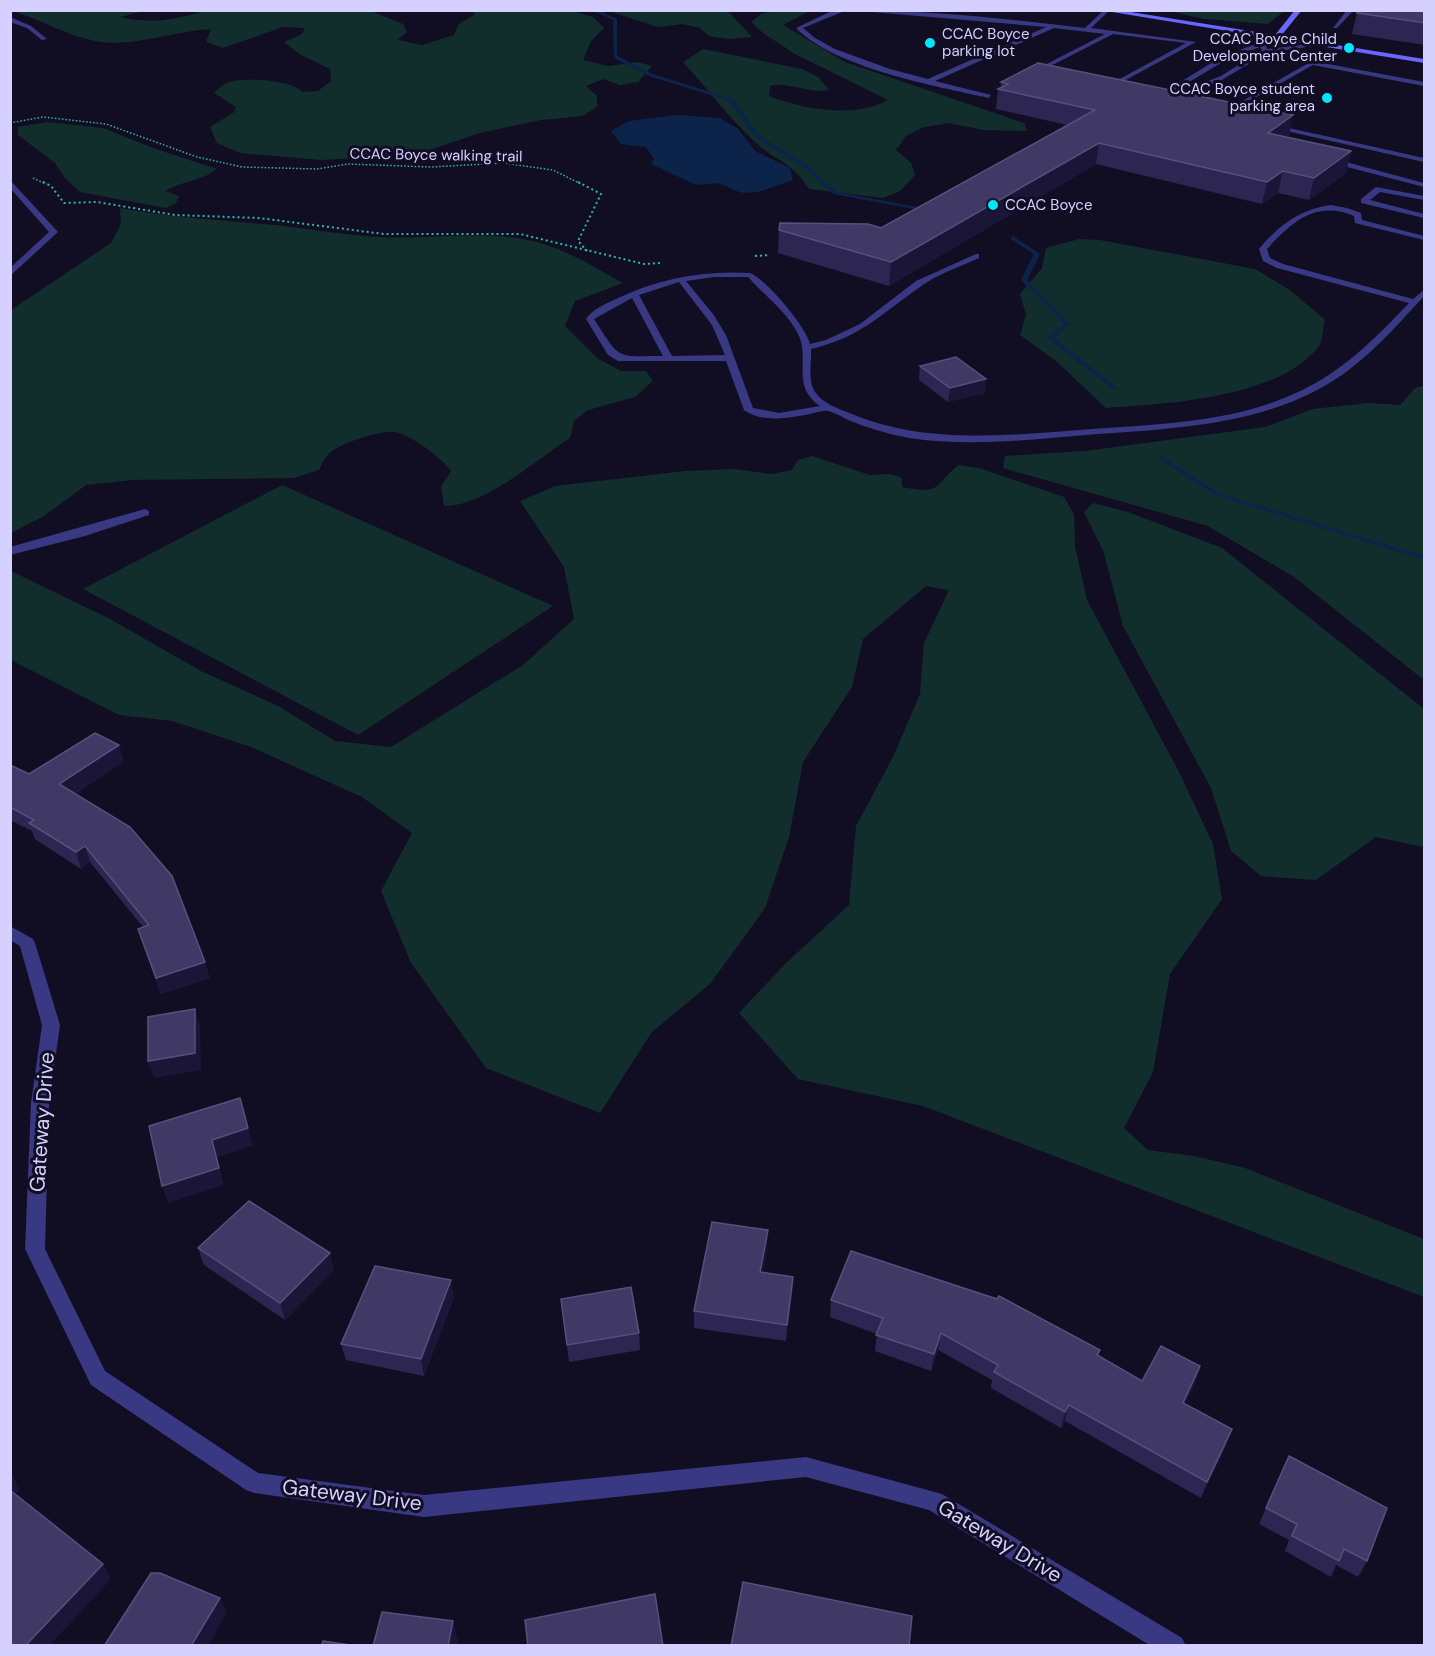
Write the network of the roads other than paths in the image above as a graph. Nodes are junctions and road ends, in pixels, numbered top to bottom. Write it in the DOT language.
graph roads {
  1 [pos="843,10"];
  2 [pos="852,10"];
  3 [pos="1299,10"];
  4 [pos="1351,10"];
  5 [pos="1105,11"];
  6 [pos="10,19"];
  7 [pos="1053,26"];
  8 [pos="1335,27"];
  9 [pos="1087,29"];
  10 [pos="1113,32"];
  11 [pos="1276,38"];
  12 [pos="44,39"];
  13 [pos="1317,45"];
  14 [pos="1264,49"];
  15 [pos="1425,61"];
  16 [pos="1044,75"];
  17 [pos="928,82"];
  18 [pos="1096,87"];
  19 [pos="1424,87"];
  20 [pos="1105,89"];
  21 [pos="1115,91"];
  22 [pos="989,96"];
  23 [pos="1232,117"];
  24 [pos="1265,125"];
  25 [pos="1324,138"];
  26 [pos="1316,148"];
  27 [pos="1324,158"];
  28 [pos="1425,160"];
  29 [pos="10,182"];
  30 [pos="1425,185"];
  31 [pos="1425,198"];
  32 [pos="1425,216"];
  33 [pos="1425,238"];
  34 [pos="976,256"];
  35 [pos="10,273"];
  36 [pos="681,280"];
  37 [pos="1425,292"];
  38 [pos="634,293"];
  39 [pos="1415,302"];
  40 [pos="805,348"];
  41 [pos="669,358"];
  42 [pos="730,358"];
  43 [pos="829,407"];
  44 [pos="145,513"];
  45 [pos="10,551"];
  46 [pos="10,932"];
  47 [pos="1174,1646"];
  1 -- 17 [label="lane"];
  2 -- 7 [label="lane"];
  3 -- 11 [label="street"];
  4 -- 8 [label="lane"];
  5 -- 9 [label="lane"];
  5 -- 11 [label="street"];
  6 -- 12 [label="street"];
  7 -- 9 [label="lane"];
  7 -- 17 [label="lane"];
  9 -- 10 [label="lane"];
  10 -- 16 [label="lane"];
  10 -- 20 [label="lane"];
  11 -- 13 [label="street"];
  11 -- 14 [label="lane"];
  13 -- 14 [label="lane"];
  13 -- 15 [label="street"];
  14 -- 14 [label="lane"];
  17 -- 22 [label="lane"];
  18 -- 20 [label="lane"];
  19 -- 23 [label="lane"];
  20 -- 21 [label="lane"];
  24 -- 25 [label="lane"];
  25 -- 26 [label="lane"];
  25 -- 28 [label="lane"];
  27 -- 30 [label="lane"];
  29 -- 35 [label="street"];
  31 -- 32 [label="lane"];
  33 -- 39 [label="lane"];
  34 -- 40 [label="lane"];
  36 -- 38 [label="lane"];
  36 -- 40 [label="lane"];
  36 -- 42 [label="lane"];
  37 -- 39 [label="lane"];
  38 -- 41 [label="lane"];
  38 -- 41 [label="lane"];
  39 -- 43 [label="lane"];
  40 -- 43 [label="lane"];
  41 -- 42 [label="lane"];
  42 -- 43 [label="lane"];
  44 -- 45 [label="street"];
  46 -- 47 [label="street, Gateway Drive"];
}
